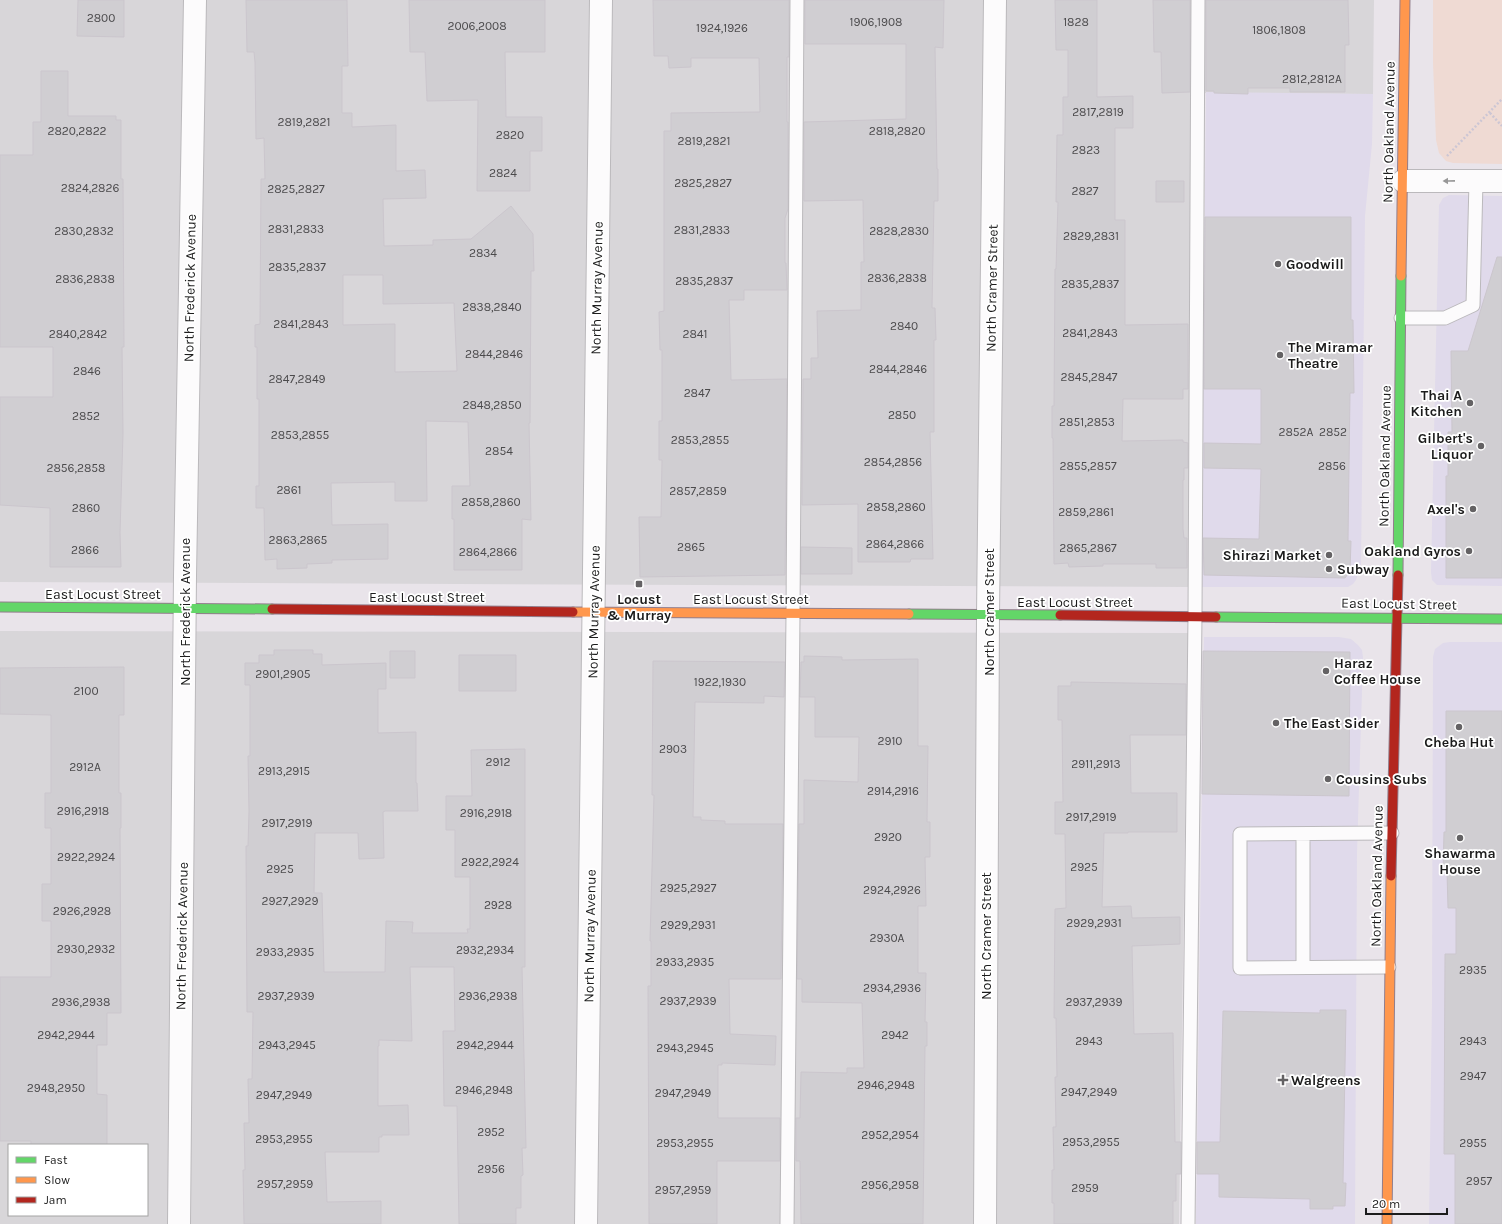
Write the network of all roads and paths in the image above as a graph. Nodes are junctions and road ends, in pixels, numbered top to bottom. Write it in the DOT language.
graph roads {
  1 [pos="195,0"];
  2 [pos="601,0"];
  3 [pos="797,0"];
  4 [pos="995,0"];
  5 [pos="1198,0"];
  6 [pos="1405,0"];
  7 [pos="1502,99"];
  8 [pos="1490,113"];
  9 [pos="1502,126"];
  10 [pos="1446,157"];
  11 [pos="1403,181"];
  12 [pos="1476,181"];
  13 [pos="1502,181"];
  14 [pos="1401,318"];
  15 [pos="0,607"];
  16 [pos="185,609"];
  17 [pos="594,612"];
  18 [pos="793,614"];
  19 [pos="988,615"];
  20 [pos="1195,616"];
  21 [pos="1397,618"];
  22 [pos="1502,619"];
  23 [pos="1392,833"];
  24 [pos="1303,834"];
  25 [pos="1303,967"];
  26 [pos="1389,967"];
  27 [pos="179,1224"];
  28 [pos="586,1224"];
  29 [pos="787,1224"];
  30 [pos="985,1224"];
  31 [pos="1188,1224"];
  32 [pos="1387,1224"];
  1 -- 16 [label="street, North Frederick Avenue"];
  2 -- 17 [label="street, North Murray Avenue"];
  3 -- 18 [label="lane"];
  4 -- 19 [label="street, North Cramer Street"];
  5 -- 20 [label="lane"];
  6 -- 11 [label="main road, North Oakland Avenue"];
  7 -- 8 [label="path"];
  8 -- 9 [label="path"];
  8 -- 10 [label="path"];
  12 -- 11 [label="street, one-way"];
  11 -- 14 [label="main road, North Oakland Avenue"];
  12 -- 13 [label="street"];
  12 -- 14 [label="lane"];
  14 -- 21 [label="main road, North Oakland Avenue"];
  15 -- 16 [label="main road, East Locust Street"];
  16 -- 17 [label="main road, East Locust Street"];
  16 -- 27 [label="street, North Frederick Avenue"];
  17 -- 18 [label="main road, East Locust Street"];
  17 -- 28 [label="street, North Murray Avenue"];
  18 -- 19 [label="main road, East Locust Street"];
  18 -- 29 [label="lane"];
  19 -- 20 [label="main road, East Locust Street"];
  19 -- 30 [label="street, North Cramer Street"];
  20 -- 21 [label="main road, East Locust Street"];
  20 -- 31 [label="lane"];
  21 -- 22 [label="main road, East Locust Street"];
  21 -- 23 [label="main road, North Oakland Avenue"];
  23 -- 24 [label="lane"];
  23 -- 26 [label="main road, North Oakland Avenue"];
  24 -- 25 [label="lane"];
  24 -- 25 [label="lane"];
  25 -- 26 [label="lane"];
  26 -- 32 [label="main road, North Oakland Avenue"];
}
